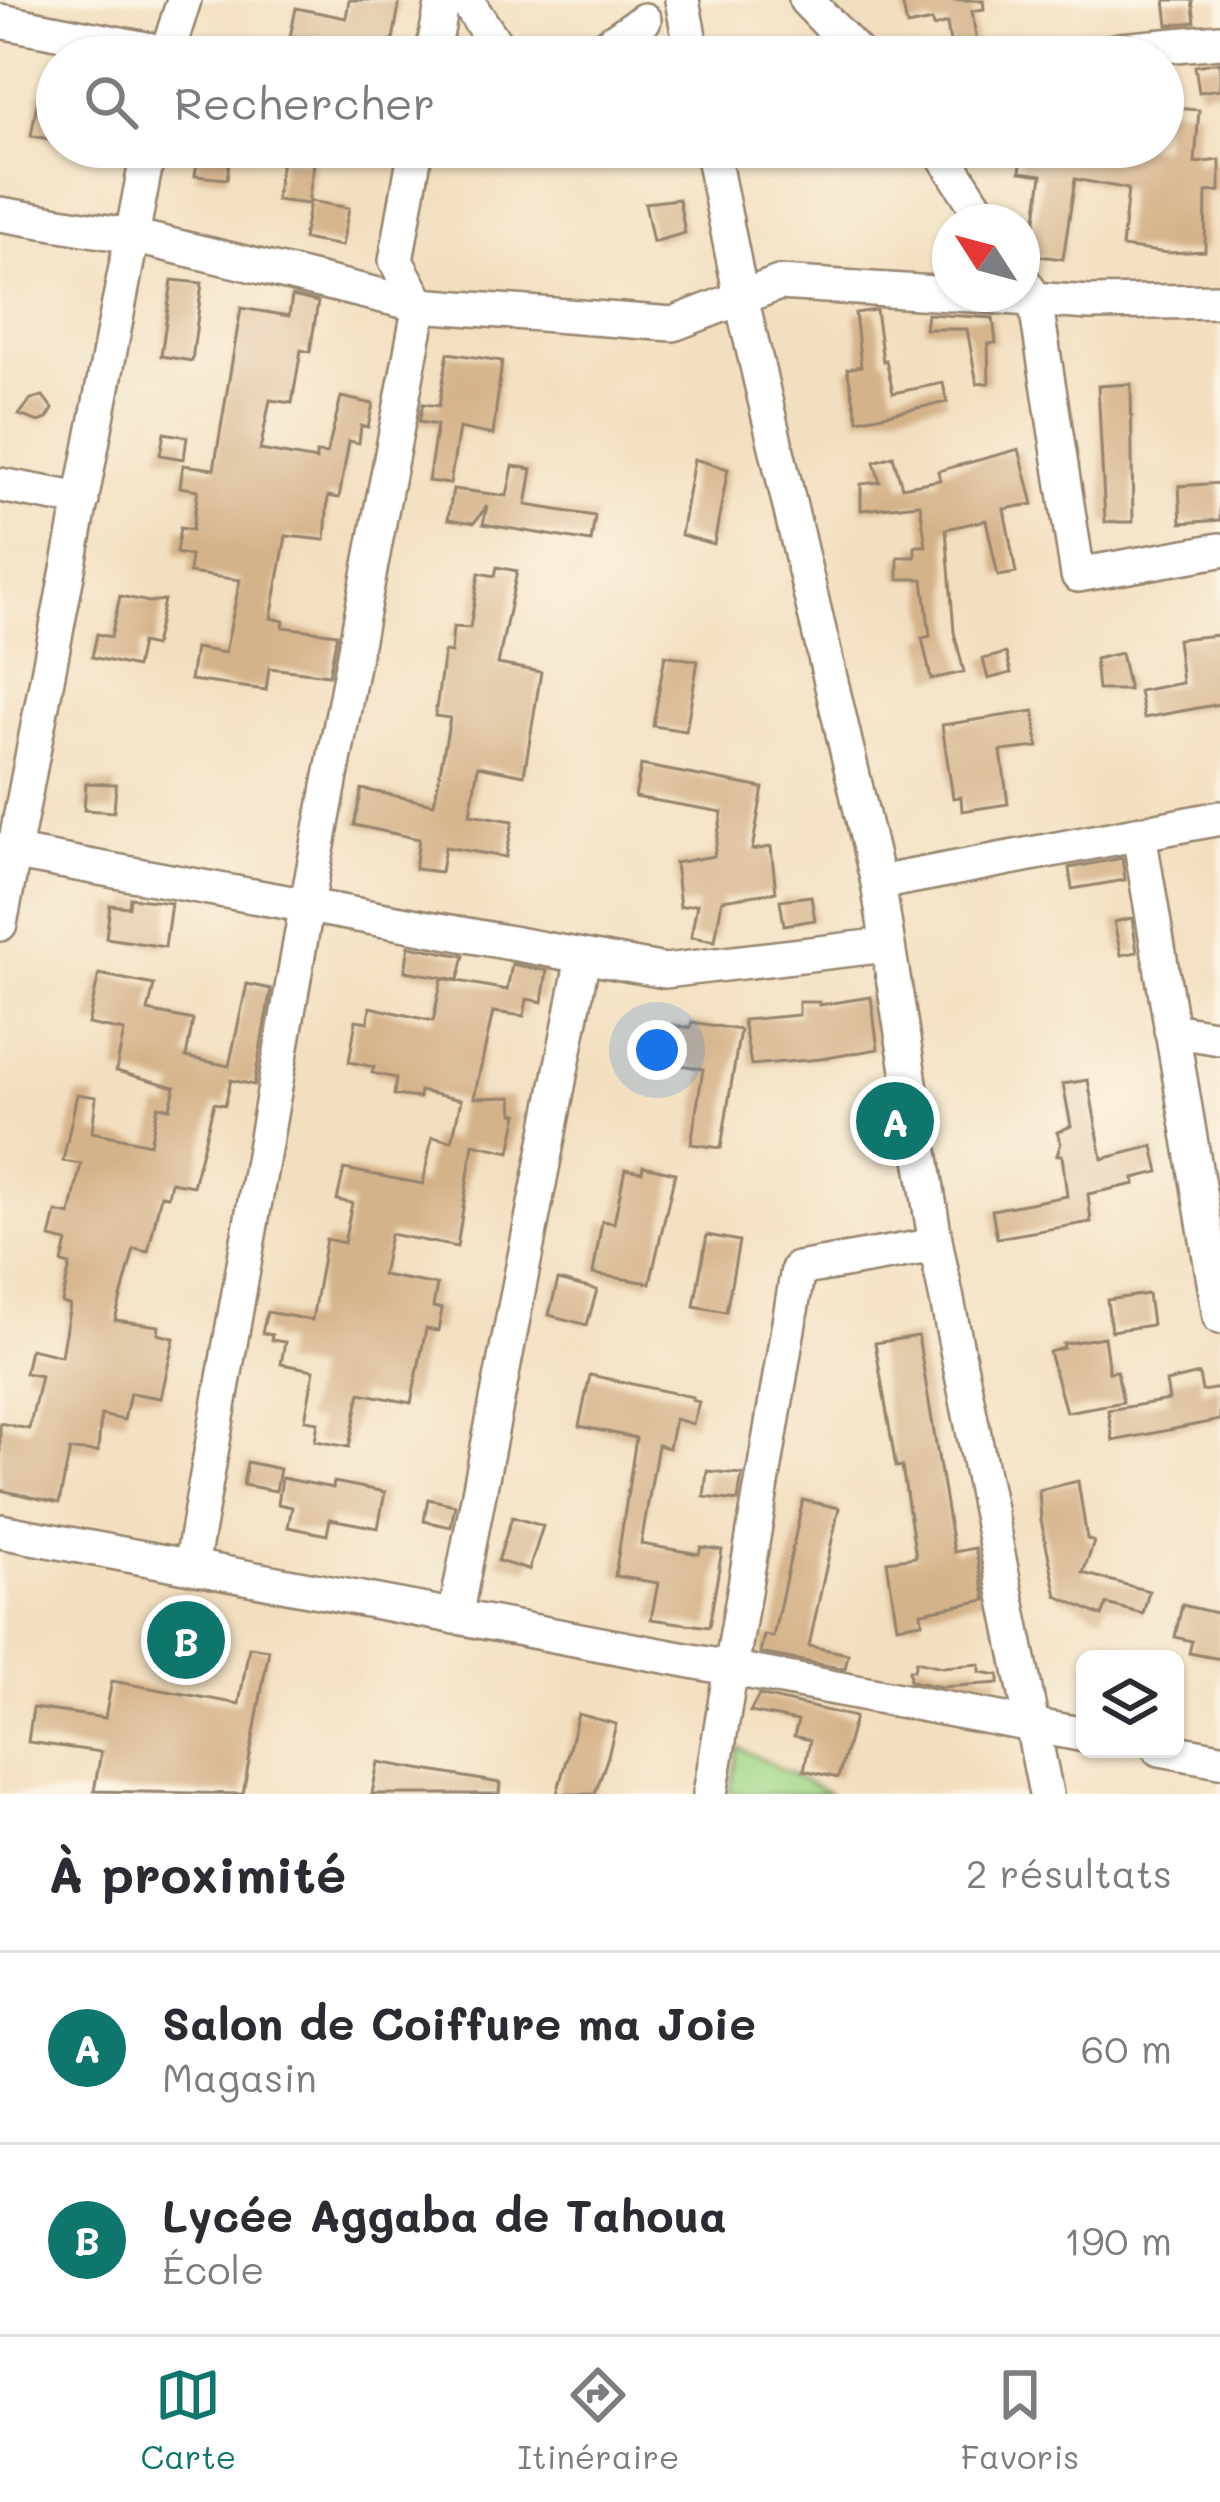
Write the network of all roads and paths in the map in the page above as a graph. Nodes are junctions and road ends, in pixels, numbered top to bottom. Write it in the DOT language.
graph roads {
  1 [pos="184,0"];
  2 [pos="442,0"];
  3 [pos="466,0"];
  4 [pos="682,0"];
  5 [pos="806,0"];
  6 [pos="644,20"];
  7 [pos="0,21"];
  8 [pos="74,36"];
  9 [pos="173,36"];
  10 [pos="436,36"];
  11 [pos="490,36"];
  12 [pos="621,36"];
  13 [pos="689,36"];
  14 [pos="841,36"];
  15 [pos="1220,41"];
  16 [pos="1184,44"];
  17 [pos="145,168"];
  18 [pos="412,168"];
  19 [pos="715,168"];
  20 [pos="951,168"];
  21 [pos="974,204"];
  22 [pos="0,214"];
  23 [pos="132,236"];
  24 [pos="1040,290"];
  25 [pos="932,293"];
  26 [pos="741,297"];
  27 [pos="1220,301"];
  28 [pos="420,305"];
  29 [pos="1033,312"];
  30 [pos="0,484"];
  31 [pos="82,500"];
  32 [pos="1220,550"];
  33 [pos="1220,818"];
  34 [pos="1139,834"];
  35 [pos="8,852"];
  36 [pos="878,883"];
  37 [pos="306,909"];
  38 [pos="0,924"];
  39 [pos="887,945"];
  40 [pos="583,957"];
  41 [pos="1172,1030"];
  42 [pos="1220,1038"];
  43 [pos="936,1245"];
  44 [pos="1220,1317"];
  45 [pos="0,1531"];
  46 [pos="191,1567"];
  47 [pos="455,1617"];
  48 [pos="732,1669"];
  49 [pos="1034,1725"];
  50 [pos="1076,1733"];
  51 [pos="1184,1753"];
  52 [pos="1220,1760"];
  53 [pos="710,1794"];
  54 [pos="1046,1794"];
  1 -- 9 [label="street"];
  2 -- 10 [label="street"];
  3 -- 11 [label="street"];
  4 -- 13 [label="street"];
  5 -- 14 [label="street"];
  6 -- 12 [label="street"];
  7 -- 8 [label="street"];
  15 -- 16 [label="street"];
  17 -- 23 [label="street"];
  18 -- 28 [label="street"];
  19 -- 26 [label="street"];
  20 -- 21 [label="street"];
  22 -- 23 [label="street"];
  23 -- 28 [label="street"];
  23 -- 31 [label="street"];
  24 -- 27 [label="street"];
  25 -- 26 [label="street"];
  26 -- 28 [label="street"];
  26 -- 36 [label="street"];
  28 -- 37 [label="street"];
  29 -- 32 [label="street"];
  30 -- 31 [label="street"];
  31 -- 35 [label="street"];
  33 -- 34 [label="street"];
  34 -- 36 [label="street"];
  34 -- 41 [label="street"];
  35 -- 37 [label="street"];
  35 -- 38 [label="street"];
  36 -- 39 [label="street"];
  37 -- 40 [label="street"];
  37 -- 46 [label="street"];
  39 -- 40 [label="street"];
  39 -- 43 [label="street"];
  40 -- 47 [label="street"];
  41 -- 42 [label="street"];
  41 -- 44 [label="street"];
  43 -- 48 [label="street"];
  43 -- 49 [label="street"];
  45 -- 46 [label="street"];
  46 -- 47 [label="street"];
  47 -- 48 [label="street"];
  48 -- 49 [label="street"];
  48 -- 53 [label="street"];
  49 -- 50 [label="street"];
  49 -- 54 [label="street"];
  51 -- 52 [label="street"];
}
